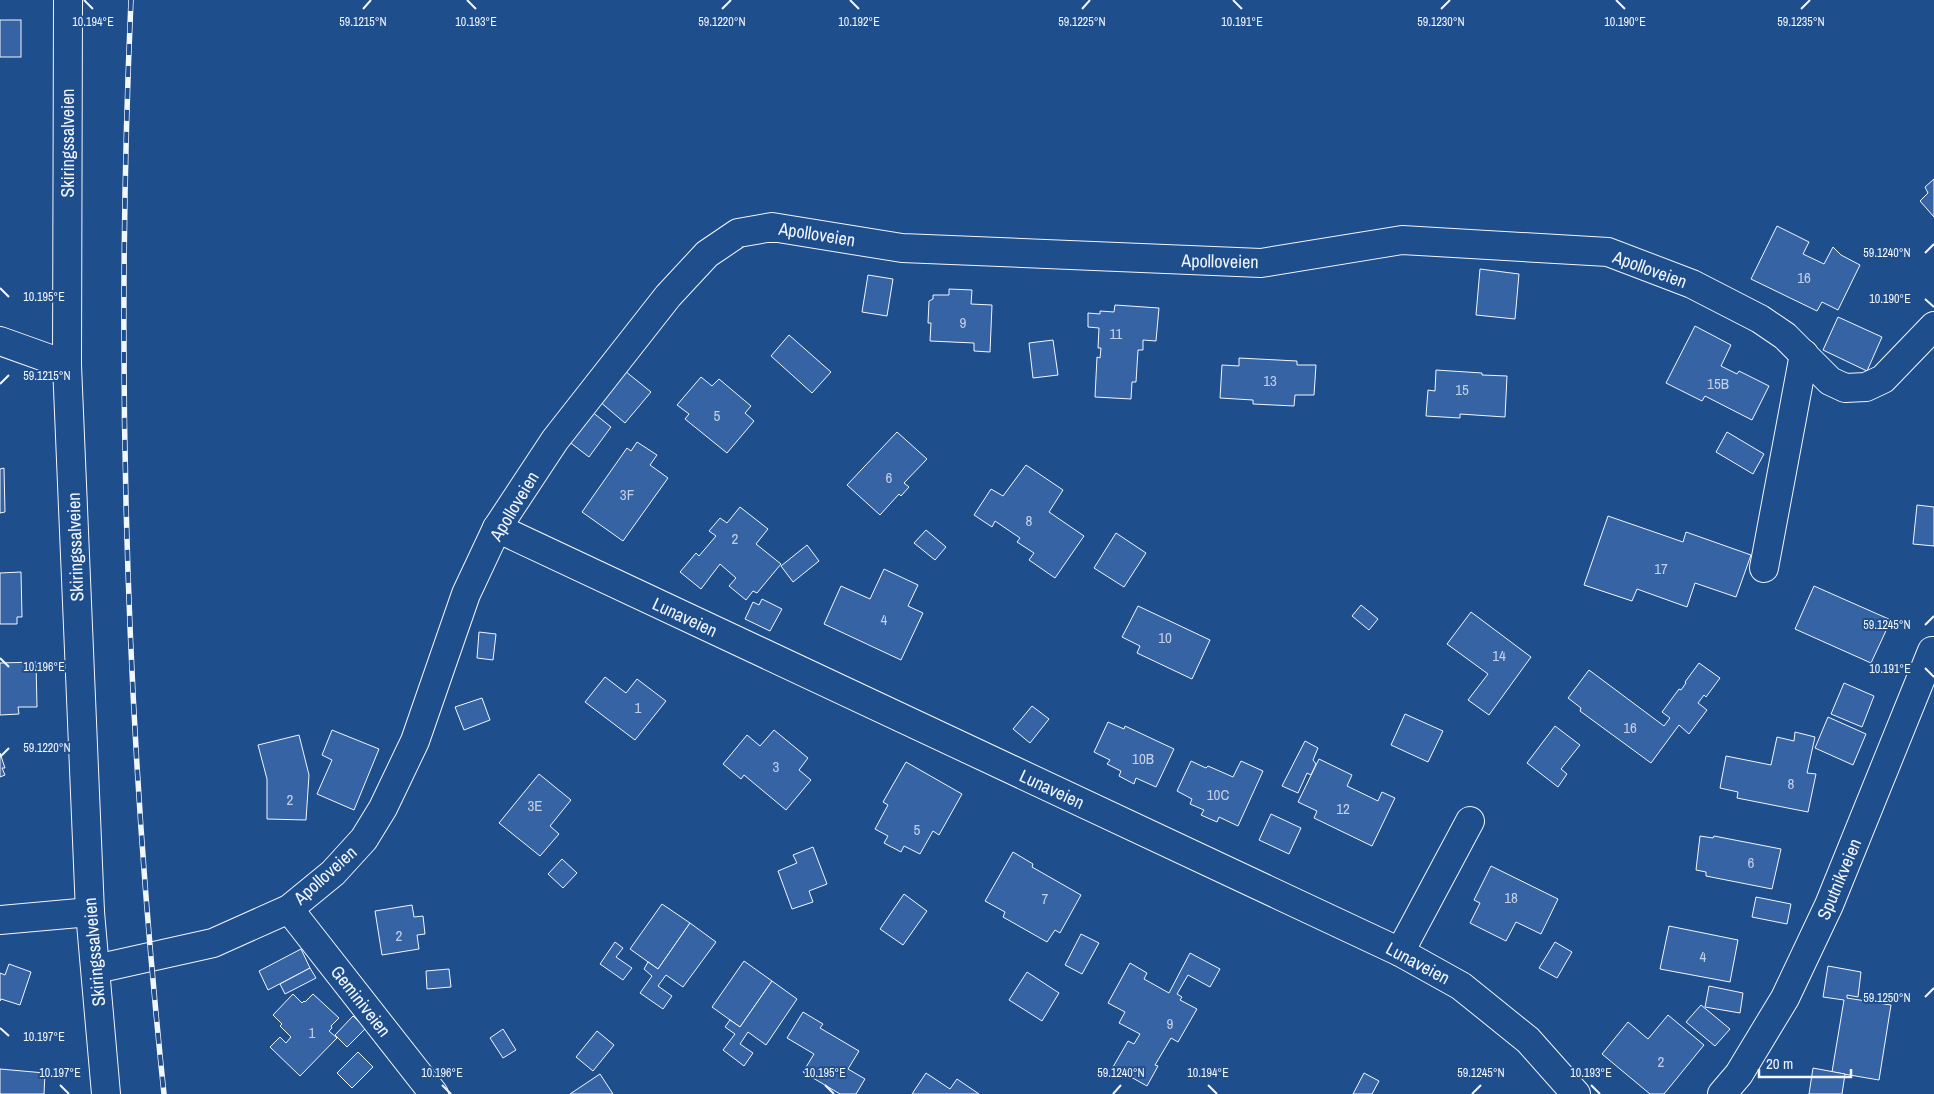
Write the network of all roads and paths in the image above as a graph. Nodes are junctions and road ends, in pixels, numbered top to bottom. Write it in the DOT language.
graph roads {
  1 [pos="68,0"];
  2 [pos="1934,326"];
  3 [pos="0,342"];
  4 [pos="1804,354"];
  5 [pos="67,365"];
  6 [pos="498,528"];
  7 [pos="1764,568"];
  8 [pos="1933,652"];
  9 [pos="1470,821"];
  10 [pos="288,908"];
  11 [pos="90,912"];
  12 [pos="0,920"];
  13 [pos="1400,952"];
  14 [pos="96,969"];
  15 [pos="106,1094"];
  16 [pos="434,1094"];
  17 [pos="1576,1094"];
  18 [pos="1722,1094"];
  1 -- 5 [label="street, Skiringssalveien"];
  2 -- 4 [label="street, Apolloveien"];
  3 -- 5 [label="street"];
  4 -- 6 [label="street, Apolloveien"];
  4 -- 7 [label="street"];
  5 -- 11 [label="street, Skiringssalveien"];
  6 -- 10 [label="street, Apolloveien"];
  6 -- 13 [label="street, Lunaveien"];
  8 -- 18 [label="street, Sputnikveien"];
  9 -- 13 [label="street"];
  10 -- 14 [label="street, Apolloveien"];
  10 -- 16 [label="street, Geminiveien"];
  11 -- 12 [label="street"];
  11 -- 14 [label="street, Skiringssalveien"];
  13 -- 17 [label="street, Lunaveien"];
  14 -- 15 [label="street, Skiringssalveien"];
}
